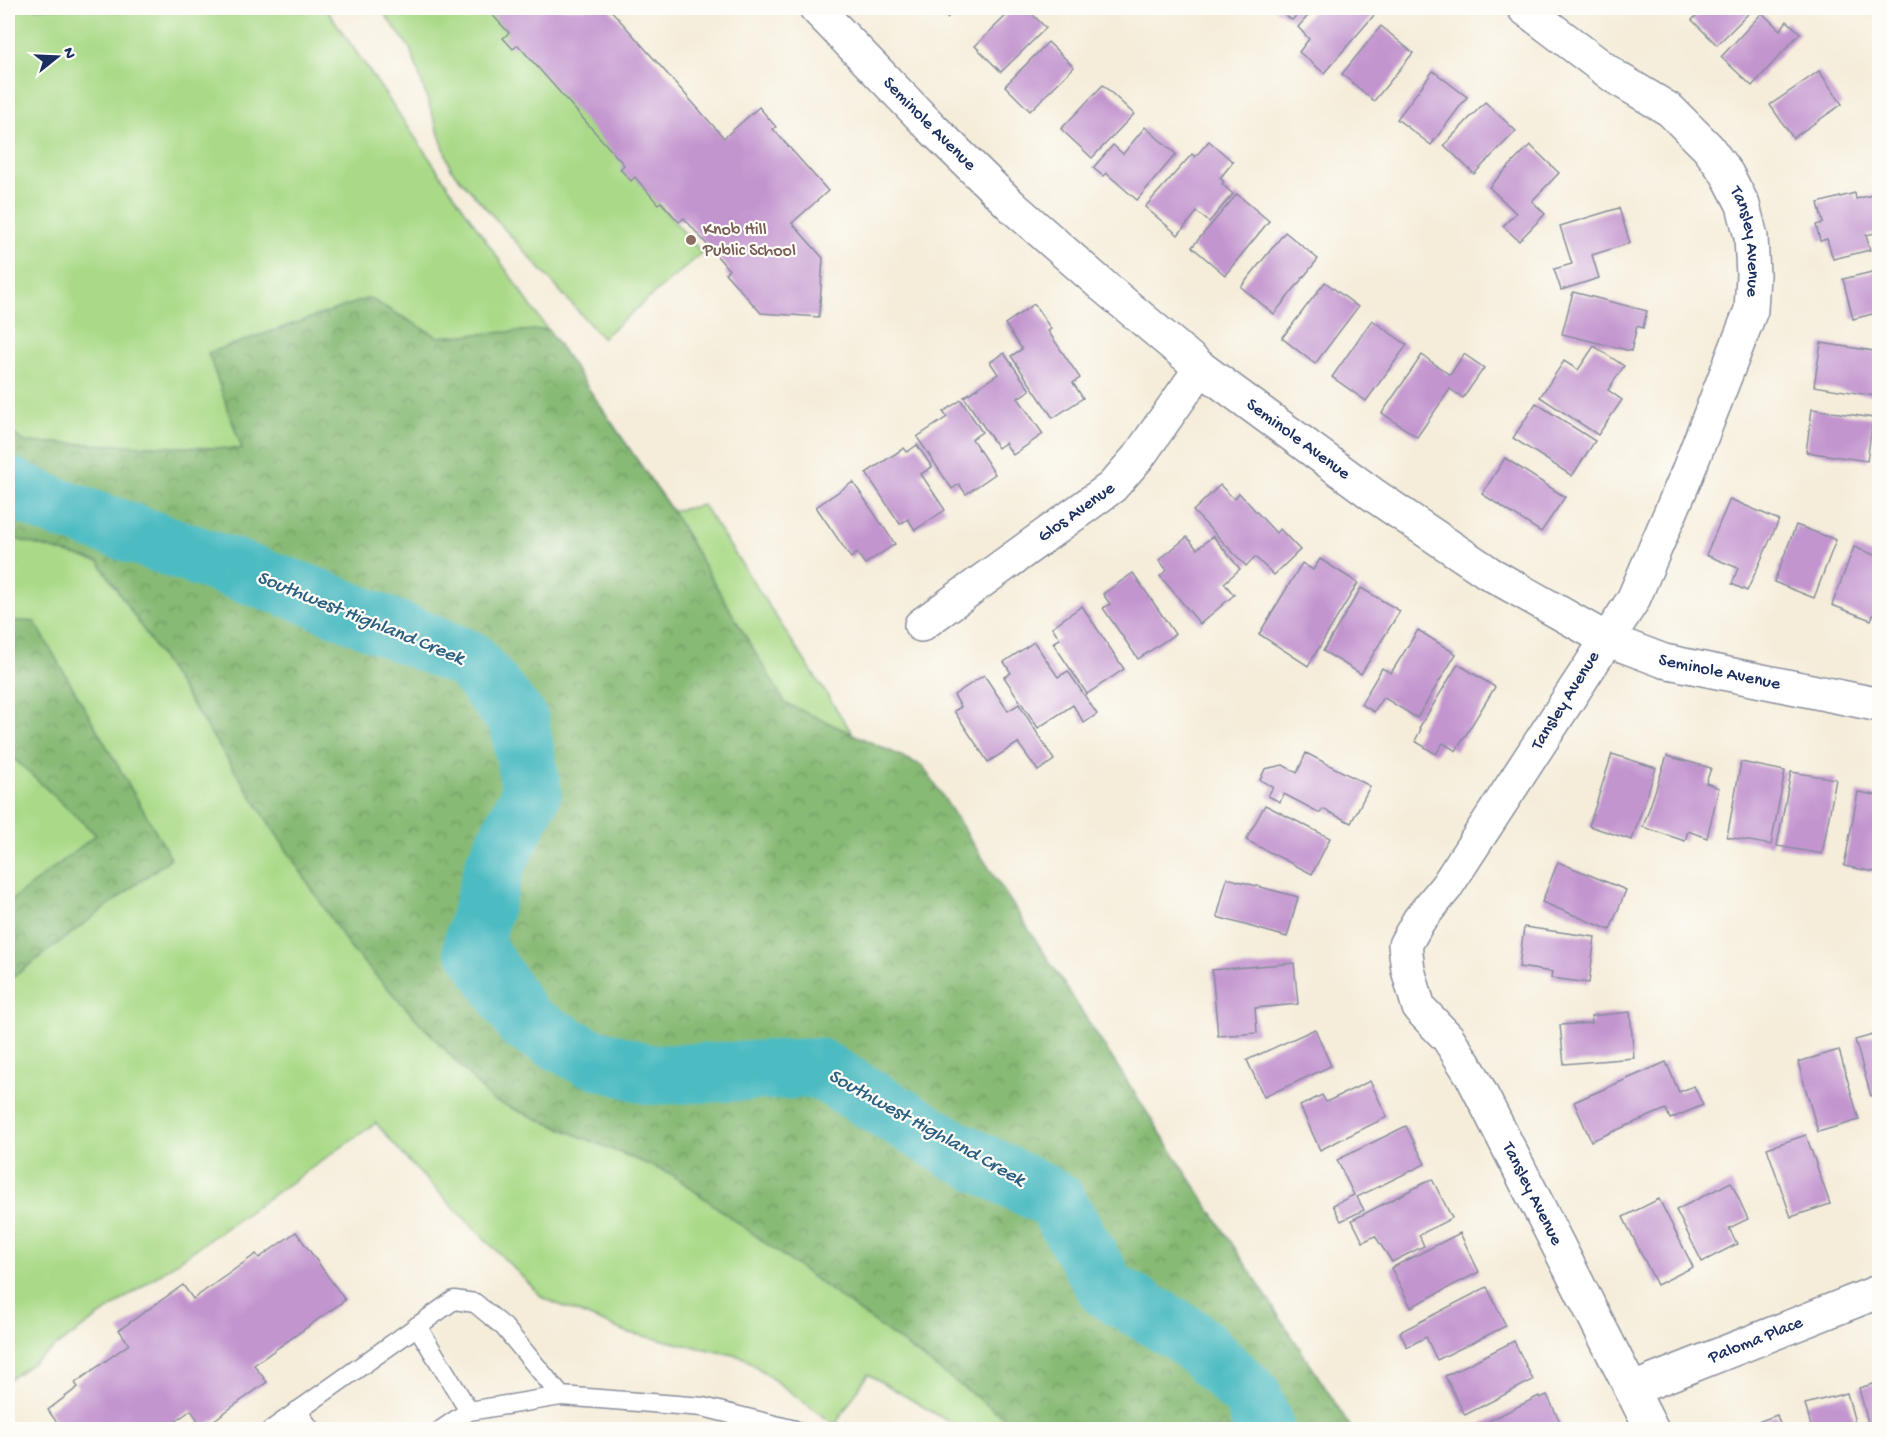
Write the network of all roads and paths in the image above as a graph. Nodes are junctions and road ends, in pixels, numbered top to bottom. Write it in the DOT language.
graph roads {
  1 [pos="816,8"];
  2 [pos="1524,8"];
  3 [pos="1201,368"];
  4 [pos="921,625"];
  5 [pos="1606,639"];
  6 [pos="1880,705"];
  7 [pos="1880,1291"];
  8 [pos="417,1326"];
  9 [pos="1633,1389"];
  10 [pos="561,1396"];
  11 [pos="297,1411"];
  12 [pos="469,1411"];
  13 [pos="271,1430"];
  14 [pos="311,1430"];
  15 [pos="441,1430"];
  16 [pos="795,1430"];
  17 [pos="1652,1430"];
  1 -- 3 [label="street, Seminole Avenue"];
  2 -- 5 [label="street, Tansley Avenue"];
  3 -- 4 [label="street, Glos Avenue"];
  3 -- 5 [label="street, Seminole Avenue"];
  5 -- 6 [label="street, Seminole Avenue"];
  5 -- 9 [label="street, Tansley Avenue"];
  7 -- 9 [label="street, Paloma Place"];
  8 -- 10 [label="lane"];
  8 -- 11 [label="lane"];
  8 -- 12 [label="lane"];
  9 -- 17 [label="street, Tansley Avenue"];
  10 -- 12 [label="lane"];
  10 -- 16 [label="lane"];
  11 -- 13 [label="lane"];
  11 -- 14 [label="lane"];
  12 -- 15 [label="lane"];
}
